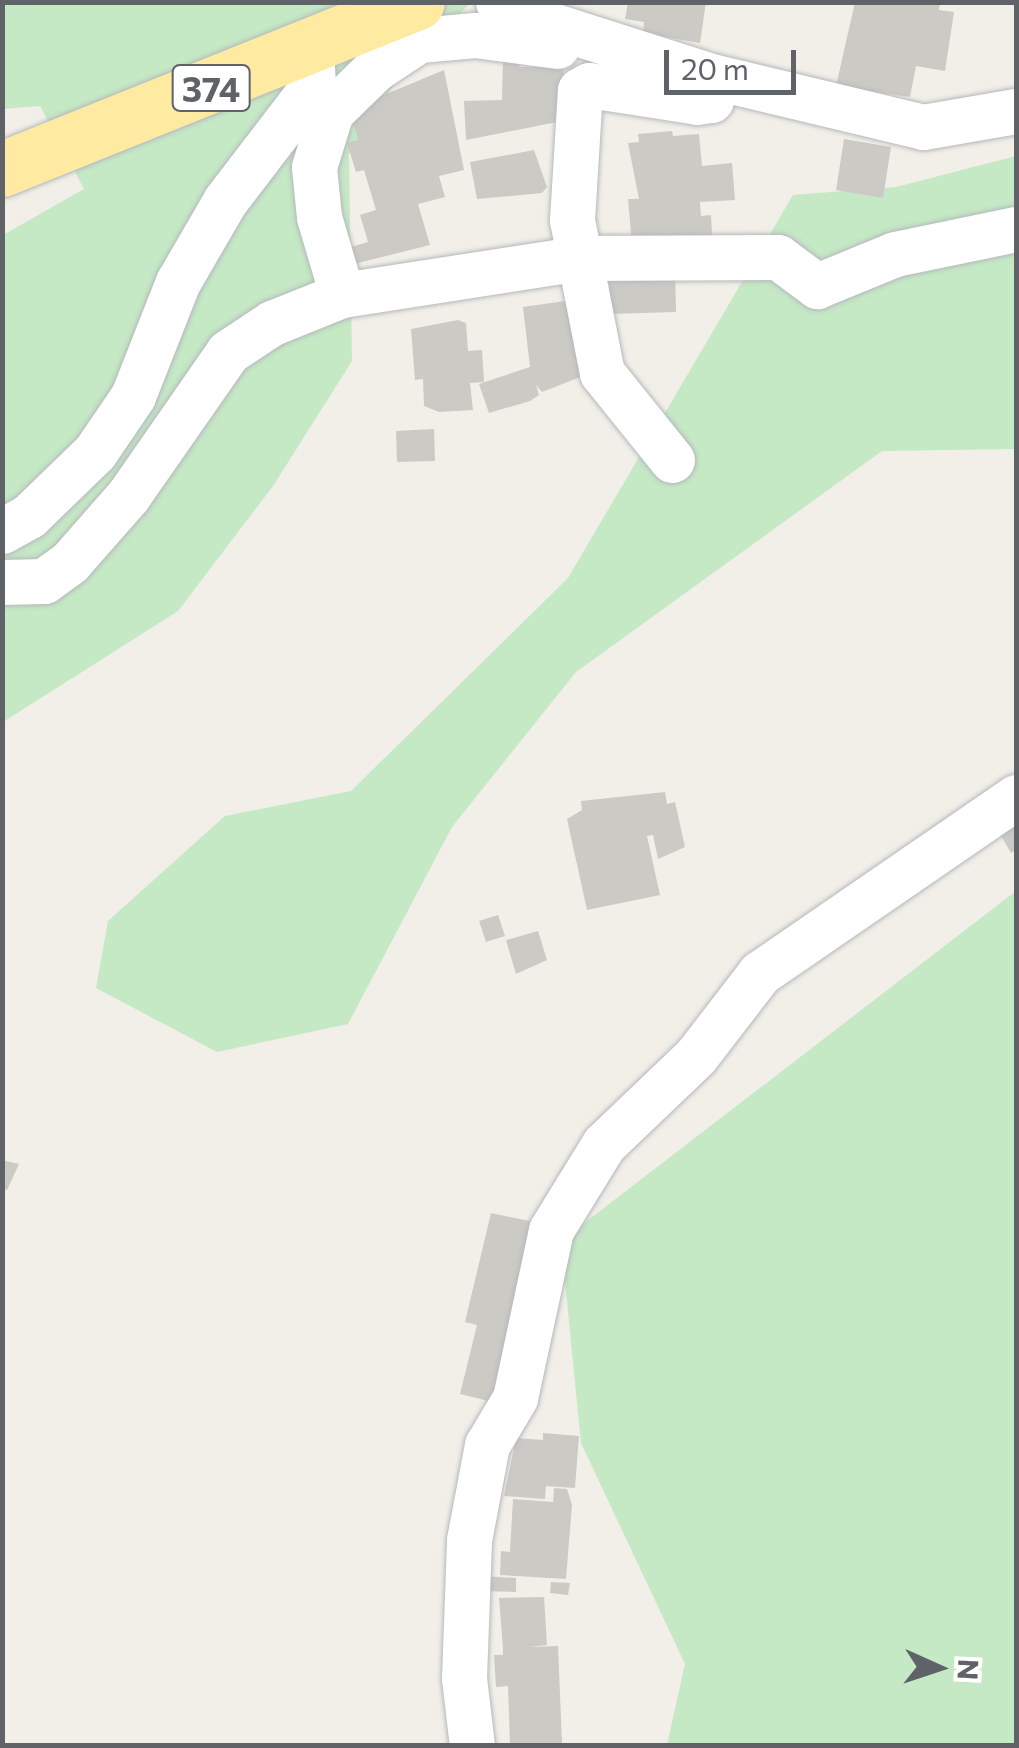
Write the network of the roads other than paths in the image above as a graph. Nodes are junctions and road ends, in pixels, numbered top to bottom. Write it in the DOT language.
graph roads {
  1 [pos="417,2"];
  2 [pos="498,2"];
  3 [pos="596,39"];
  4 [pos="311,48"];
  5 [pos="715,77"];
  6 [pos="1015,115"];
  7 [pos="2,169"];
  8 [pos="1016,230"];
  9 [pos="580,258"];
  10 [pos="342,295"];
  11 [pos="672,460"];
  12 [pos="2,531"];
  13 [pos="2,582"];
  14 [pos="1016,797"];
  15 [pos="472,1746"];
  1 -- 4 [label="highway, 374"];
  2 -- 3 [label="street"];
  3 -- 5 [label="street"];
  3 -- 10 [label="street"];
  4 -- 7 [label="highway, 374"];
  4 -- 12 [label="street"];
  5 -- 6 [label="street"];
  5 -- 9 [label="street"];
  8 -- 9 [label="street"];
  9 -- 10 [label="street"];
  9 -- 11 [label="street"];
  10 -- 13 [label="street"];
  14 -- 15 [label="street"];
}
